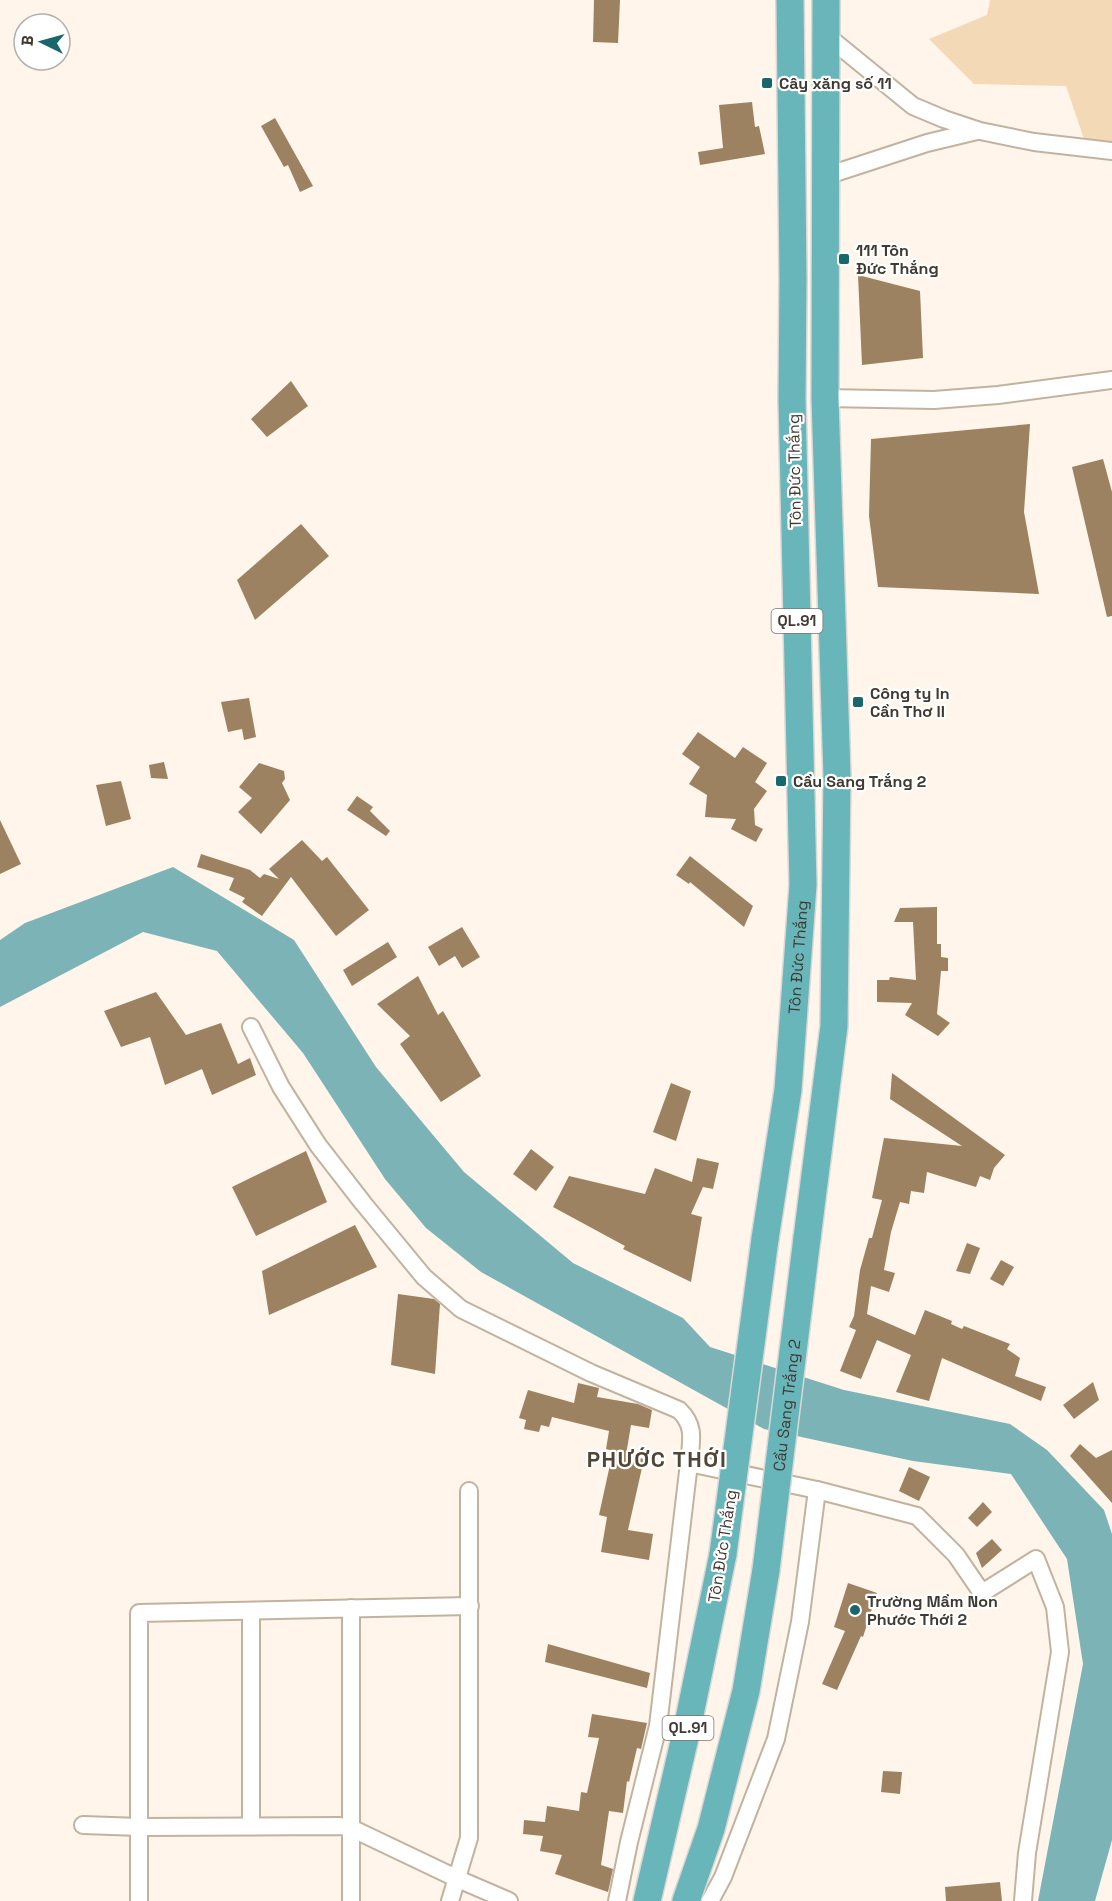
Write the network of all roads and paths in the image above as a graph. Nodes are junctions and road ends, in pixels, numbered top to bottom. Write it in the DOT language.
graph roads {
  1 [pos="790,0"];
  2 [pos="826,0"];
  3 [pos="826,35"];
  4 [pos="980,130"];
  5 [pos="1112,151"];
  6 [pos="826,176"];
  7 [pos="1112,380"];
  8 [pos="825,398"];
  9 [pos="792,399"];
  10 [pos="251,1028"];
  11 [pos="807,1238"];
  12 [pos="689,1462"];
  13 [pos="817,1490"];
  14 [pos="469,1491"];
  15 [pos="470,1606"];
  16 [pos="351,1608"];
  17 [pos="251,1611"];
  18 [pos="83,1826"];
  19 [pos="251,1826"];
  20 [pos="140,1827"];
  21 [pos="351,1828"];
  22 [pos="458,1880"];
  23 [pos="139,1901"];
  24 [pos="351,1901"];
  25 [pos="450,1901"];
  26 [pos="509,1901"];
  27 [pos="617,1901"];
  28 [pos="647,1901"];
  29 [pos="686,1901"];
  30 [pos="710,1901"];
  31 [pos="1023,1901"];
  1 -- 9 [label="highway, Tôn Đức Thắng / QL.91"];
  2 -- 3 [label="highway, Tôn Đức Thắng / QL.91"];
  3 -- 4 [label="street"];
  3 -- 6 [label="highway, Tôn Đức Thắng / QL.91"];
  4 -- 5 [label="street"];
  4 -- 6 [label="street"];
  6 -- 8 [label="highway, Tôn Đức Thắng / QL.91"];
  7 -- 8 [label="street"];
  8 -- 9 [label="highway"];
  8 -- 11 [label="highway, Tôn Đức Thắng / QL.91"];
  9 -- 28 [label="highway, Tôn Đức Thắng / QL.91, bridge"];
  10 -- 12 [label="street"];
  11 -- 29 [label="highway, Cầu Sang Trắng 2 / QL.91, bridge"];
  12 -- 13 [label="street"];
  12 -- 27 [label="street"];
  13 -- 30 [label="street"];
  13 -- 31 [label="street"];
  14 -- 15 [label="street"];
  15 -- 16 [label="street"];
  15 -- 22 [label="street"];
  16 -- 17 [label="street"];
  16 -- 21 [label="street"];
  17 -- 19 [label="street"];
  17 -- 20 [label="street"];
  18 -- 20 [label="street"];
  19 -- 20 [label="street"];
  19 -- 21 [label="street"];
  20 -- 23 [label="street"];
  21 -- 22 [label="street"];
  21 -- 24 [label="street"];
  22 -- 25 [label="street"];
  22 -- 26 [label="street"];
}
